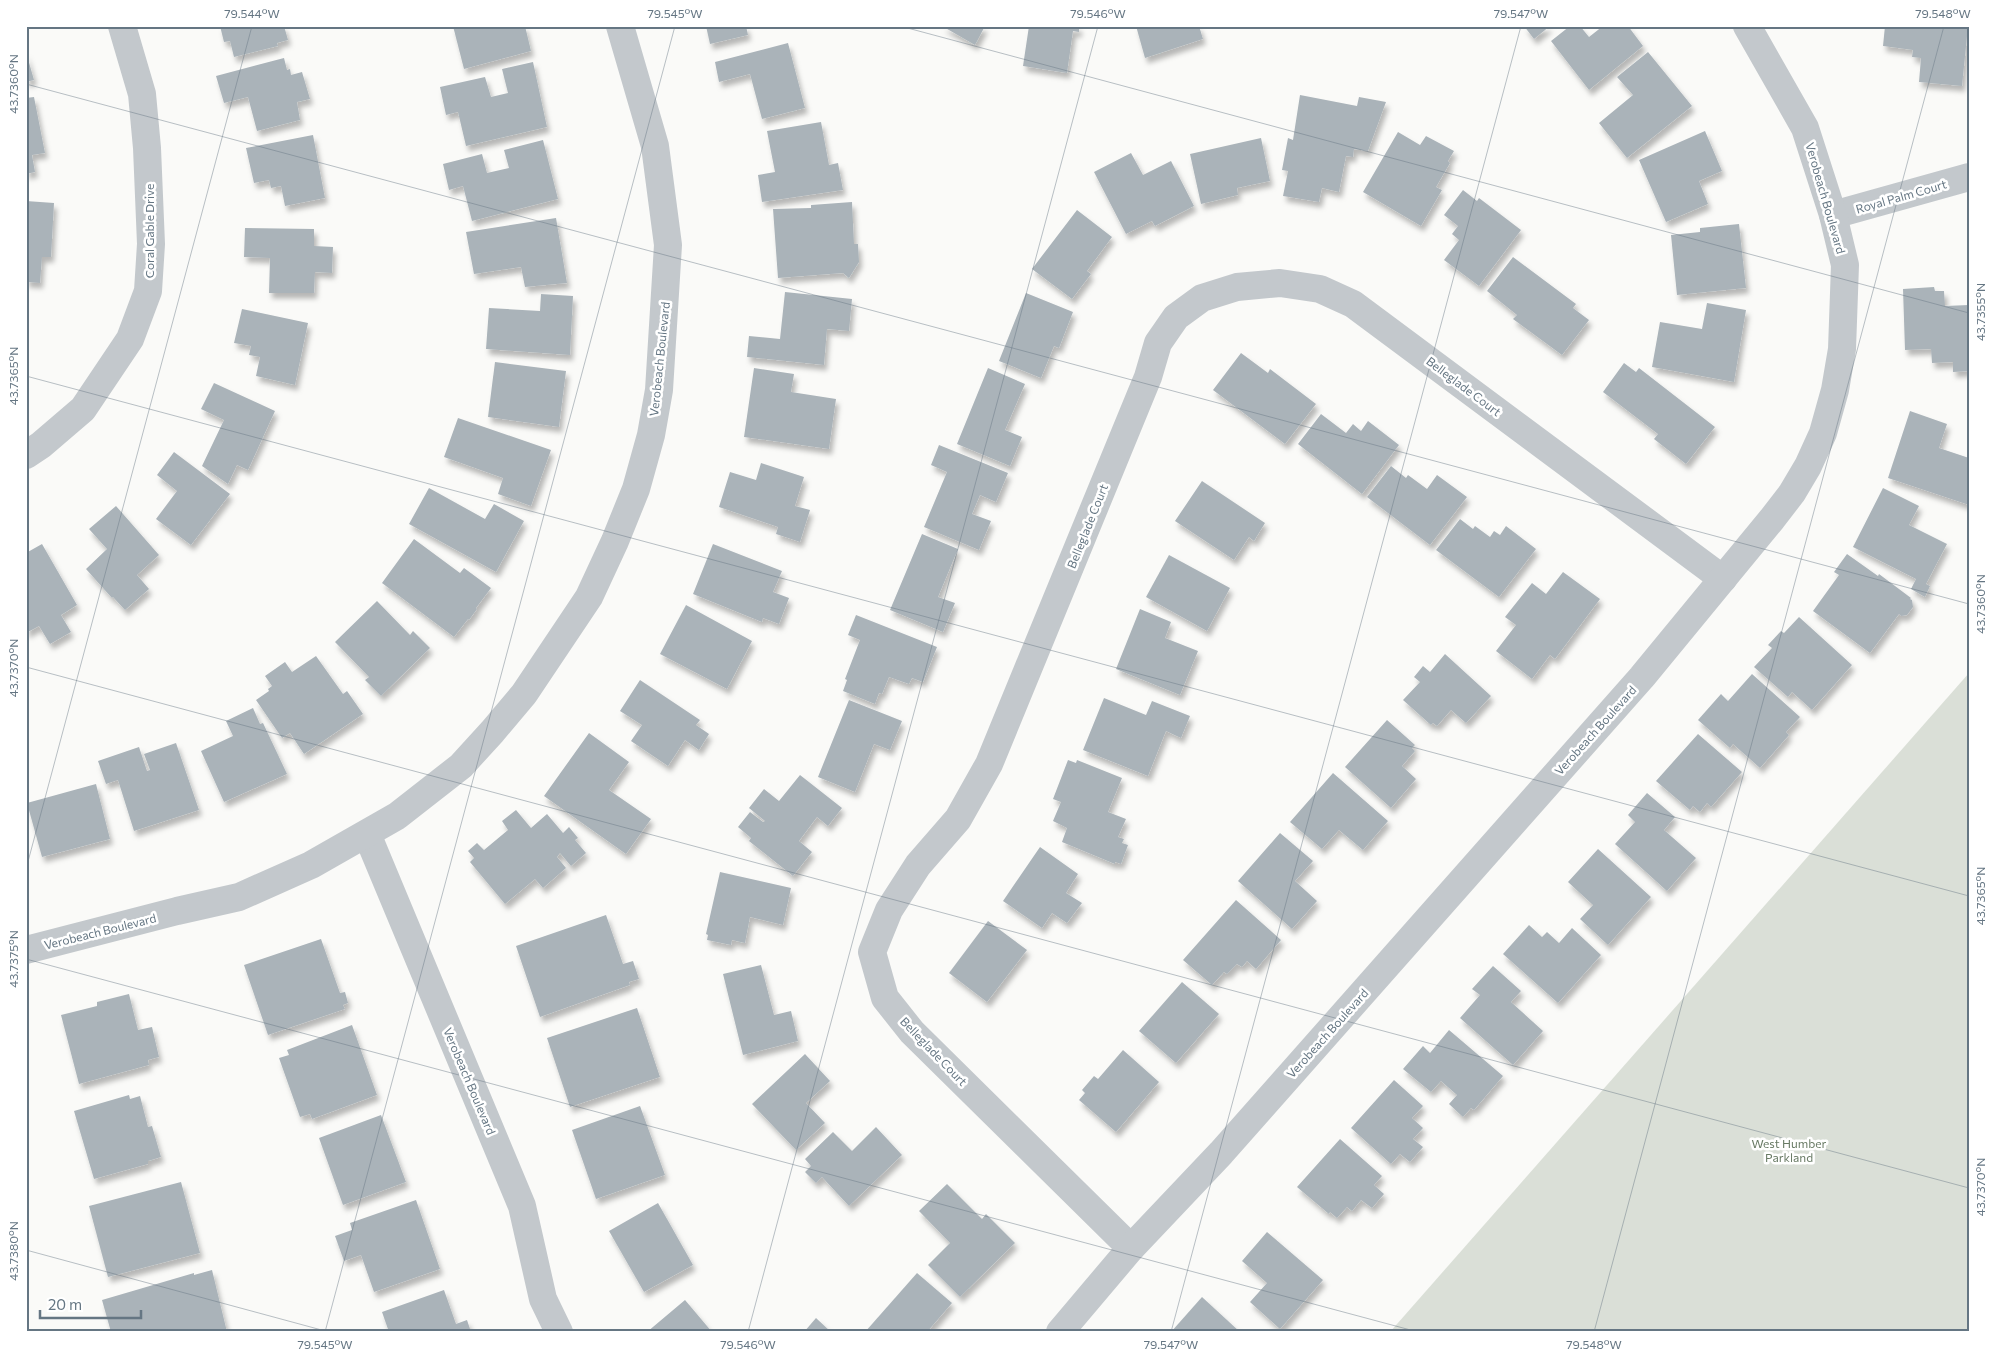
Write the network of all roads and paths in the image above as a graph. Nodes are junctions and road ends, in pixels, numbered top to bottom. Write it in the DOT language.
graph roads {
  1 [pos="122,26"];
  2 [pos="620,26"];
  3 [pos="1747,26"];
  4 [pos="1969,177"];
  5 [pos="1833,215"];
  6 [pos="26,455"];
  7 [pos="1723,579"];
  8 [pos="367,834"];
  9 [pos="26,950"];
  10 [pos="1130,1248"];
  11 [pos="559,1332"];
  12 [pos="1060,1332"];
  1 -- 6 [label="street, Coral Gable Drive"];
  2 -- 8 [label="street, Verobeach Boulevard"];
  3 -- 5 [label="street, Verobeach Boulevard"];
  4 -- 5 [label="street, Royal Palm Court"];
  5 -- 7 [label="street, Verobeach Boulevard"];
  7 -- 10 [label="street, Verobeach Boulevard"];
  7 -- 10 [label="street, Belleglade Court"];
  8 -- 9 [label="street, Verobeach Boulevard"];
  8 -- 11 [label="street, Verobeach Boulevard"];
  10 -- 12 [label="street, Verobeach Boulevard"];
}
